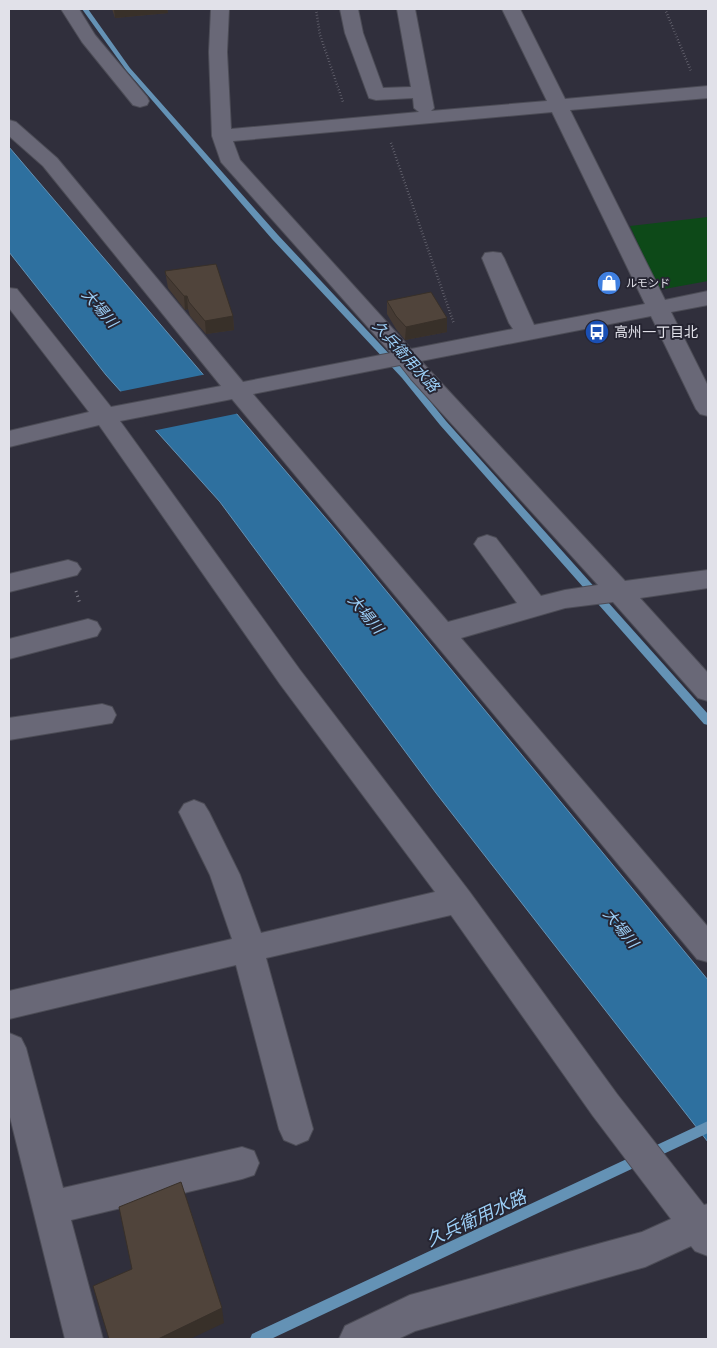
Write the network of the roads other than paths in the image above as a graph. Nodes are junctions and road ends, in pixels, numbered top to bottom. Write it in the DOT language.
graph roads {
  1 [pos="70,9"];
  2 [pos="220,9"];
  3 [pos="348,9"];
  4 [pos="406,9"];
  5 [pos="511,9"];
  6 [pos="421,92"];
  7 [pos="708,92"];
  8 [pos="140,101"];
  9 [pos="559,105"];
  10 [pos="426,117"];
  11 [pos="9,126"];
  12 [pos="222,136"];
  13 [pos="493,258"];
  14 [pos="708,298"];
  15 [pos="660,308"];
  16 [pos="13,309"];
  17 [pos="529,334"];
  18 [pos="407,357"];
  19 [pos="232,392"];
  20 [pos="708,409"];
  21 [pos="112,415"];
  22 [pos="9,439"];
  23 [pos="487,544"];
  24 [pos="68,569"];
  25 [pos="708,579"];
  26 [pos="9,583"];
  27 [pos="619,591"];
  28 [pos="535,608"];
  29 [pos="88,629"];
  30 [pos="443,633"];
  31 [pos="9,649"];
  32 [pos="708,691"];
  33 [pos="102,714"];
  34 [pos="9,729"];
  35 [pos="194,812"];
  36 [pos="458,900"];
  37 [pos="250,949"];
  38 [pos="708,949"];
  39 [pos="9,1005"];
  40 [pos="9,1048"];
  41 [pos="296,1129"];
  42 [pos="242,1163"];
  43 [pos="50,1208"];
  44 [pos="705,1229"];
  45 [pos="84,1339"];
  46 [pos="358,1339"];
  1 -- 8 [label="street"];
  2 -- 12 [label="street"];
  3 -- 6 [label="street"];
  4 -- 6 [label="street"];
  5 -- 9 [label="street"];
  6 -- 10 [label="street"];
  7 -- 9 [label="street"];
  9 -- 10 [label="street"];
  9 -- 15 [label="street"];
  10 -- 12 [label="street"];
  11 -- 19 [label="street"];
  12 -- 18 [label="street"];
  13 -- 17 [label="street"];
  14 -- 15 [label="street"];
  15 -- 17 [label="street"];
  15 -- 20 [label="street"];
  16 -- 21 [label="street"];
  17 -- 18 [label="street"];
  18 -- 19 [label="street"];
  18 -- 27 [label="street"];
  19 -- 21 [label="street"];
  19 -- 30 [label="street"];
  21 -- 22 [label="street"];
  21 -- 36 [label="street"];
  23 -- 28 [label="street"];
  24 -- 26 [label="street"];
  25 -- 27 [label="street"];
  27 -- 28 [label="street"];
  27 -- 32 [label="street"];
  28 -- 30 [label="street"];
  29 -- 31 [label="street"];
  30 -- 38 [label="street"];
  33 -- 34 [label="street"];
  35 -- 37 [label="street"];
  36 -- 37 [label="street"];
  36 -- 44 [label="street"];
  37 -- 39 [label="street"];
  37 -- 41 [label="street"];
  40 -- 43 [label="street"];
  42 -- 43 [label="street"];
  43 -- 45 [label="street"];
  44 -- 46 [label="street"];
}
